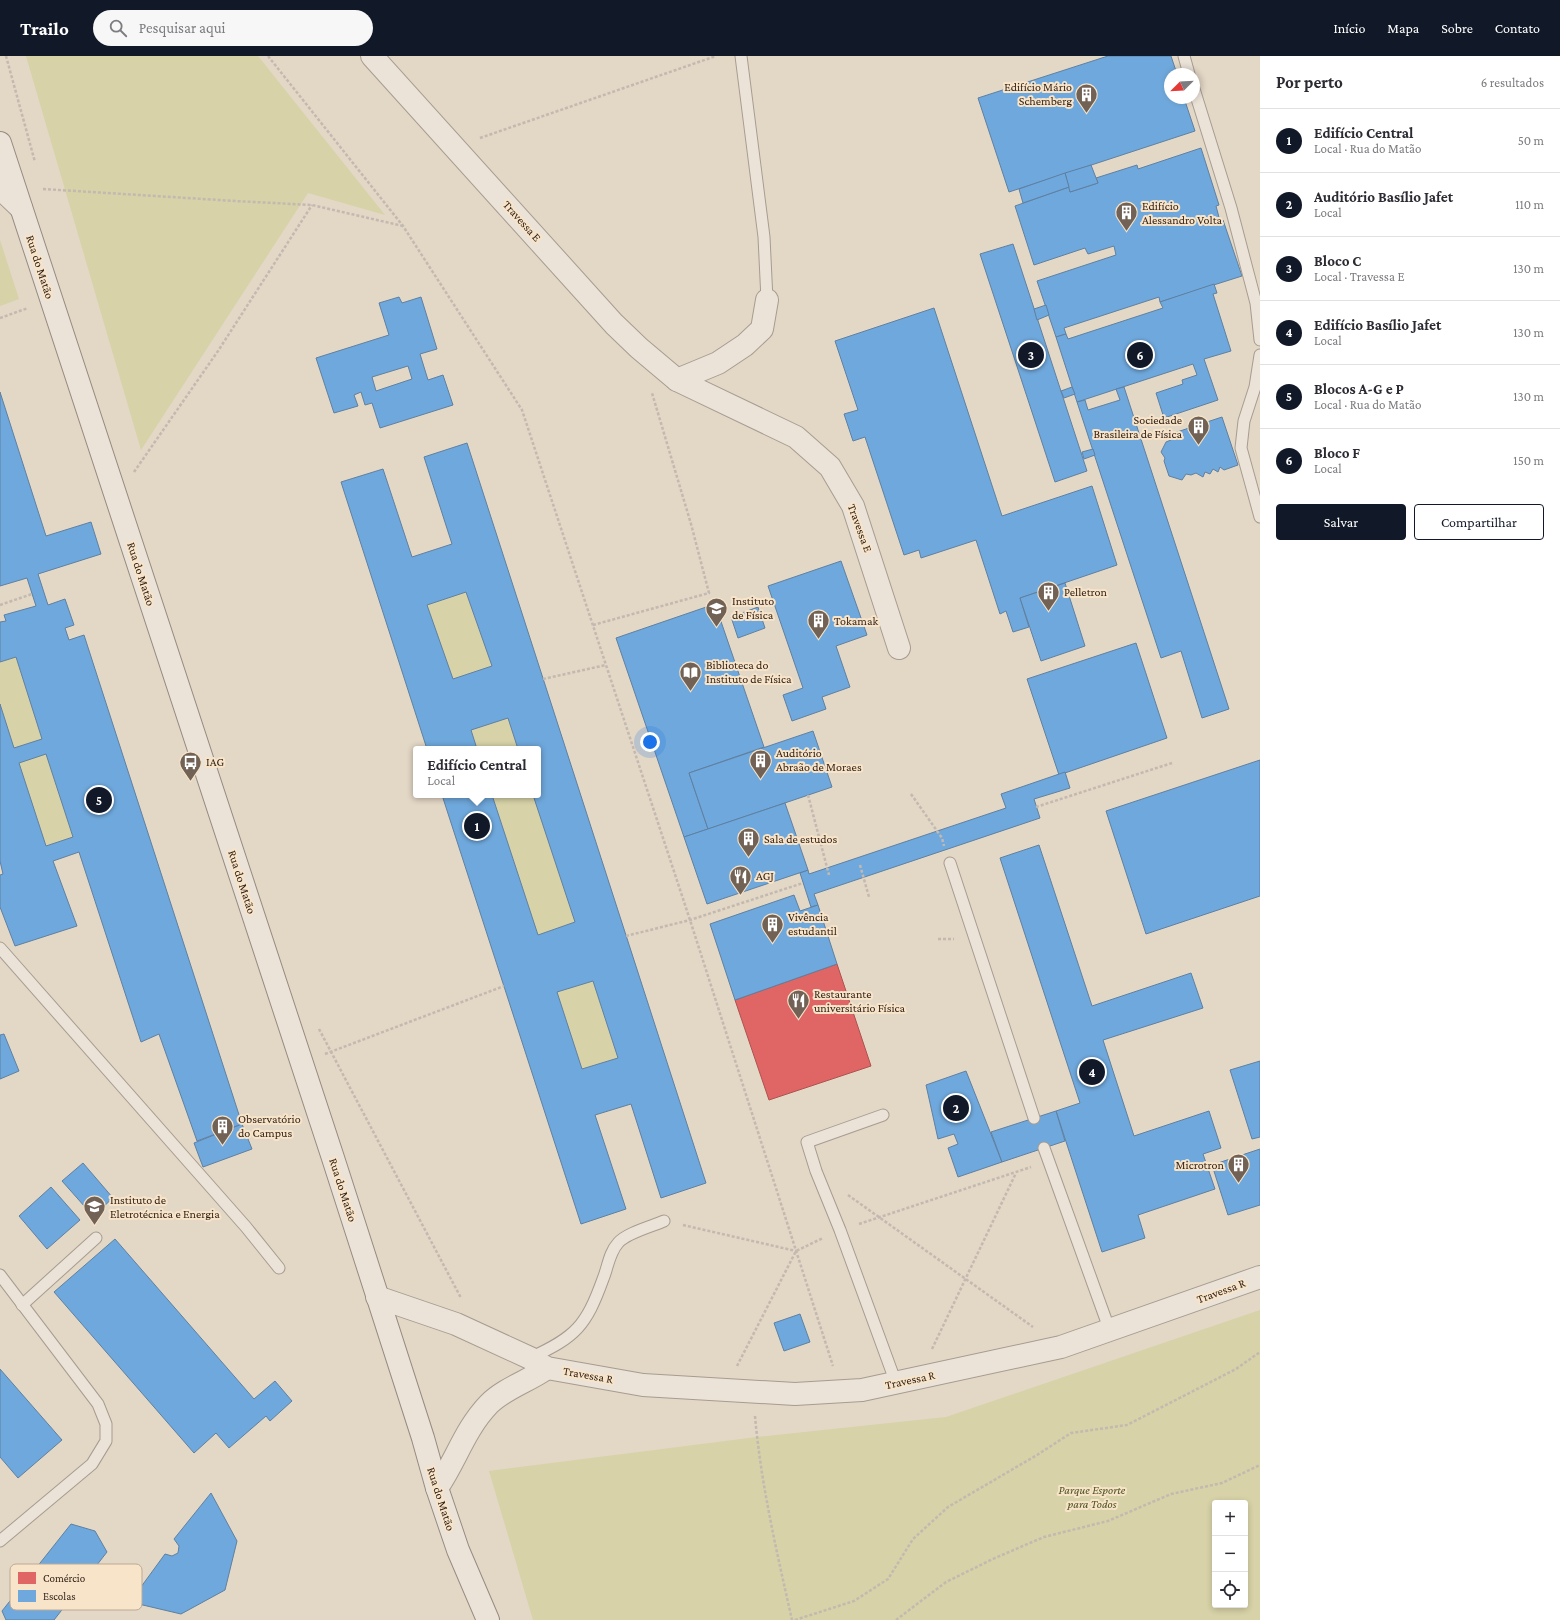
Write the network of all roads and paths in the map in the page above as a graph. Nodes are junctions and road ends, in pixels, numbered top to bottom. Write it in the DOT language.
graph roads {
  1 [pos="6,56"];
  2 [pos="268,56"];
  3 [pos="372,56"];
  4 [pos="716,56"];
  5 [pos="741,56"];
  6 [pos="1184,56"];
  7 [pos="1187,68"];
  8 [pos="1199,104"];
  9 [pos="0,143"];
  10 [pos="455,147"];
  11 [pos="36,167"];
  12 [pos="40,182"];
  13 [pos="0,188"];
  14 [pos="312,205"];
  15 [pos="21,208"];
  16 [pos="403,226"];
  17 [pos="767,300"];
  18 [pos="1260,340"];
  19 [pos="1260,355"];
  20 [pos="677,380"];
  21 [pos="650,386"];
  22 [pos="117,498"];
  23 [pos="1260,517"];
  24 [pos="32,594"];
  25 [pos="0,605"];
  26 [pos="593,625"];
  27 [pos="900,648"];
  28 [pos="606,666"];
  29 [pos="543,679"];
  30 [pos="1172,763"];
  31 [pos="911,794"];
  32 [pos="808,795"];
  33 [pos="1036,807"];
  34 [pos="942,838"];
  35 [pos="950,863"];
  36 [pos="860,865"];
  37 [pos="829,875"];
  38 [pos="803,883"];
  39 [pos="869,897"];
  40 [pos="690,920"];
  41 [pos="626,936"];
  42 [pos="0,948"];
  43 [pos="504,986"];
  44 [pos="317,1023"];
  45 [pos="331,1051"];
  46 [pos="301,1063"];
  47 [pos="882,1115"];
  48 [pos="1034,1118"];
  49 [pos="1044,1148"];
  50 [pos="1048,1161"];
  51 [pos="1016,1172"];
  52 [pos="850,1196"];
  53 [pos="880,1218"];
  54 [pos="664,1221"];
  55 [pos="840,1230"];
  56 [pos="96,1238"];
  57 [pos="796,1251"];
  58 [pos="279,1268"];
  59 [pos="0,1275"];
  60 [pos="1260,1277"];
  61 [pos="965,1278"];
  62 [pos="377,1297"];
  63 [pos="463,1301"];
  64 [pos="22,1304"];
  65 [pos="1110,1331"];
  66 [pos="1061,1347"];
  67 [pos="1260,1352"];
  68 [pos="538,1363"];
  69 [pos="918,1378"];
  70 [pos="896,1383"];
  71 [pos="724,1390"];
  72 [pos="842,1391"];
  73 [pos="757,1437"];
  74 [pos="1260,1465"];
  75 [pos="437,1488"];
  76 [pos="0,1541"];
  77 [pos="488,1620"];
  78 [pos="792,1620"];
  79 [pos="795,1620"];
  80 [pos="896,1620"];
  1 -- 11 [label="path"];
  2 -- 16 [label="path"];
  3 -- 10 [label="street, Travessa E"];
  4 -- 10 [label="path"];
  5 -- 17 [label="lane"];
  6 -- 7 [label="lane"];
  8 -- 18 [label="lane"];
  9 -- 15 [label="street, Rua do Matão"];
  10 -- 20 [label="street, Travessa E"];
  12 -- 14 [label="path"];
  13 -- 15 [label="street"];
  14 -- 16 [label="path"];
  14 -- 22 [label="path"];
  15 -- 22 [label="street, Rua do Matão"];
  16 -- 26 [label="path"];
  17 -- 20 [label="street"];
  19 -- 23 [label="lane"];
  20 -- 27 [label="street, Travessa E"];
  21 -- 26 [label="path"];
  22 -- 46 [label="street, Rua do Matão"];
  24 -- 25 [label="path"];
  26 -- 28 [label="path"];
  28 -- 29 [label="path"];
  28 -- 40 [label="path"];
  30 -- 33 [label="path"];
  31 -- 34 [label="path"];
  32 -- 37 [label="path"];
  35 -- 48 [label="lane"];
  36 -- 39 [label="path"];
  38 -- 40 [label="path"];
  40 -- 41 [label="path"];
  40 -- 57 [label="path"];
  42 -- 58 [label="lane"];
  43 -- 45 [label="path"];
  44 -- 45 [label="path"];
  45 -- 46 [label="path"];
  45 -- 63 [label="path"];
  46 -- 62 [label="street, Rua do Matão"];
  47 -- 55 [label="lane"];
  49 -- 50 [label="lane"];
  50 -- 51 [label="path"];
  50 -- 65 [label="lane"];
  51 -- 53 [label="path"];
  51 -- 61 [label="path"];
  52 -- 53 [label="path"];
  53 -- 61 [label="path"];
  54 -- 57 [label="path"];
  54 -- 68 [label="lane"];
  55 -- 57 [label="path"];
  55 -- 70 [label="lane"];
  56 -- 64 [label="lane"];
  57 -- 71 [label="path"];
  57 -- 72 [label="path"];
  59 -- 64 [label="lane"];
  60 -- 65 [label="street, Travessa R"];
  61 -- 66 [label="path"];
  61 -- 69 [label="path"];
  62 -- 68 [label="street, Travessa R"];
  62 -- 75 [label="street, Rua do Matão"];
  64 -- 76 [label="lane"];
  65 -- 66 [label="street, Travessa R"];
  66 -- 69 [label="street, Travessa R"];
  67 -- 79 [label="path"];
  68 -- 71 [label="street, Travessa R"];
  68 -- 75 [label="street, Travessa R"];
  69 -- 70 [label="street, Travessa R"];
  70 -- 72 [label="street, Travessa R"];
  71 -- 72 [label="street, Travessa R"];
  73 -- 78 [label="path"];
  74 -- 80 [label="path"];
  75 -- 77 [label="street, Rua do Matão"];
}
